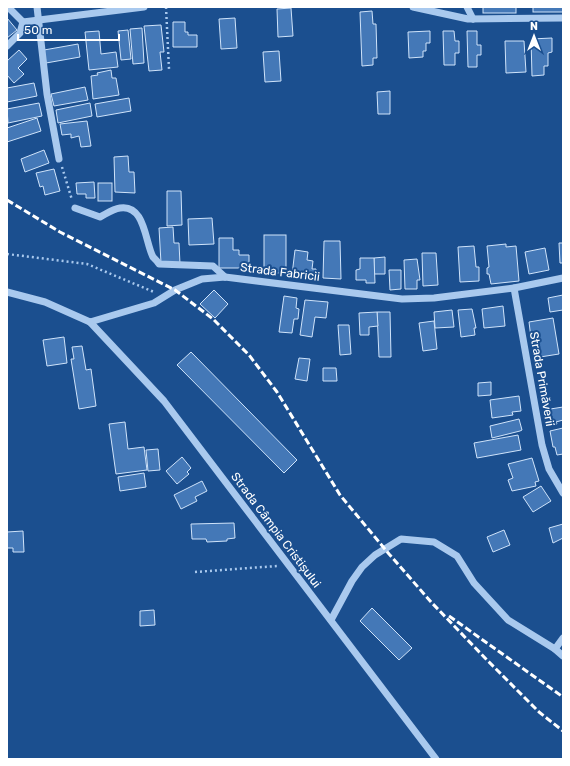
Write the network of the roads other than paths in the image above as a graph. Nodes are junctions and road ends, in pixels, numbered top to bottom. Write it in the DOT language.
graph roads {
  1 [pos="8,7"];
  2 [pos="37,7"];
  3 [pos="144,7"];
  4 [pos="413,7"];
  5 [pos="467,7"];
  6 [pos="563,18"];
  7 [pos="473,19"];
  8 [pos="38,21"];
  9 [pos="23,22"];
  10 [pos="7,46"];
  11 [pos="59,158"];
  12 [pos="75,208"];
  13 [pos="225,276"];
  14 [pos="563,278"];
  15 [pos="514,288"];
  16 [pos="7,292"];
  17 [pos="90,322"];
  18 [pos="563,493"];
  19 [pos="331,620"];
  20 [pos="563,638"];
  21 [pos="555,649"];
  22 [pos="563,656"];
  23 [pos="436,759"];
  1 -- 9 [label="street"];
  2 -- 8 [label="street"];
  3 -- 8 [label="street"];
  4 -- 7 [label="street"];
  5 -- 7 [label="street"];
  6 -- 7 [label="street"];
  8 -- 9 [label="street"];
  8 -- 11 [label="street"];
  9 -- 10 [label="street"];
  12 -- 13 [label="street"];
  13 -- 15 [label="street, Strada Fabricii"];
  13 -- 17 [label="street, Strada Fabricii"];
  14 -- 15 [label="street, Strada Fabricii"];
  15 -- 18 [label="street, Strada Primăverii"];
  16 -- 17 [label="street"];
  17 -- 19 [label="street, Strada Câmpia Cristișului"];
  19 -- 21 [label="street"];
  19 -- 23 [label="street, Strada Câmpia Cristișului"];
  20 -- 21 [label="street"];
  21 -- 22 [label="street"];
}
